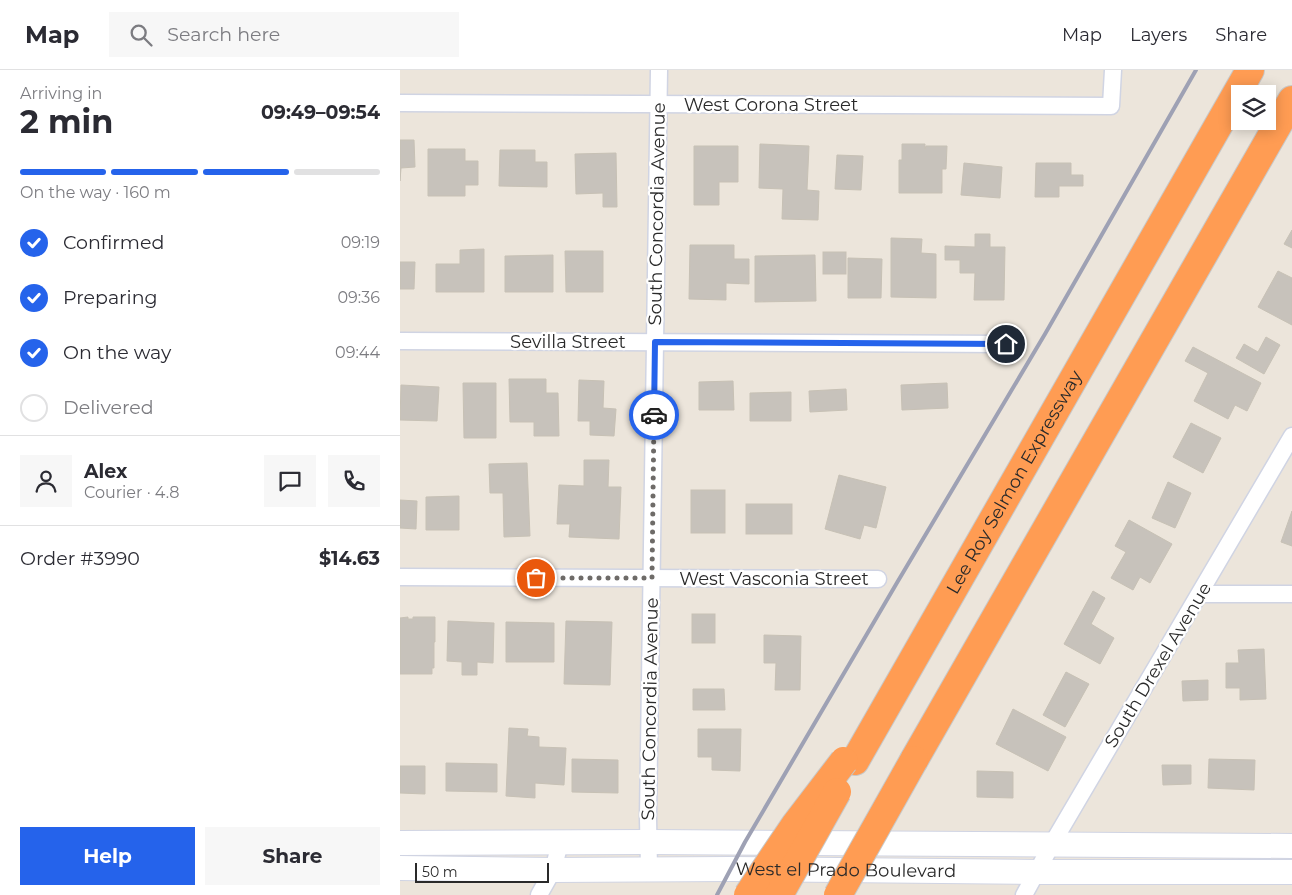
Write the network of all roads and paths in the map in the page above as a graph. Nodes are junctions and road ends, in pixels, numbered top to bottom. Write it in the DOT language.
graph roads {
  1 [pos="659,70"];
  2 [pos="1113,70"];
  3 [pos="1250,70"];
  4 [pos="1292,100"];
  5 [pos="400,104"];
  6 [pos="658,105"];
  7 [pos="400,341"];
  8 [pos="655,342"];
  9 [pos="1006,344"];
  10 [pos="1292,436"];
  11 [pos="400,577"];
  12 [pos="652,578"];
  13 [pos="878,579"];
  14 [pos="1200,594"];
  15 [pos="1292,594"];
  16 [pos="855,754"];
  17 [pos="648,842"];
  18 [pos="400,843"];
  19 [pos="560,843"];
  20 [pos="1052,844"];
  21 [pos="1292,846"];
  22 [pos="400,868"];
  23 [pos="649,869"];
  24 [pos="553,870"];
  25 [pos="1037,872"];
  26 [pos="1292,872"];
  27 [pos="539,895"];
  28 [pos="748,895"];
  29 [pos="779,895"];
  30 [pos="838,895"];
  31 [pos="1024,895"];
  1 -- 6 [label="street, South Concordia Avenue"];
  2 -- 6 [label="street, West Corona Street"];
  3 -- 16 [label="highway, Lee Roy Selmon Expressway"];
  4 -- 30 [label="highway, bridge"];
  5 -- 6 [label="street, West Corona Street"];
  6 -- 8 [label="street, South Concordia Avenue"];
  7 -- 8 [label="street, Sevilla Street"];
  8 -- 9 [label="street, Sevilla Street"];
  8 -- 12 [label="street, South Concordia Avenue"];
  10 -- 14 [label="street, South Drexel Avenue"];
  11 -- 12 [label="street, West Vasconia Street"];
  12 -- 13 [label="street, West Vasconia Street"];
  12 -- 17 [label="street, South Concordia Avenue"];
  14 -- 15 [label="street"];
  14 -- 20 [label="street, South Drexel Avenue"];
  16 -- 28 [label="highway, bridge"];
  16 -- 29 [label="highway, Lee Roy Selmon Expressway, bridge"];
  17 -- 19 [label="street, West el Prado Boulevard"];
  17 -- 20 [label="street, West el Prado Boulevard"];
  17 -- 23 [label="street, South Concordia Avenue"];
  18 -- 19 [label="street, West el Prado Boulevard"];
  19 -- 24 [label="street"];
  20 -- 21 [label="street, West el Prado Boulevard"];
  20 -- 25 [label="street, South Drexel Avenue"];
  22 -- 24 [label="street, West el Prado Boulevard"];
  23 -- 24 [label="street, West el Prado Boulevard"];
  23 -- 25 [label="street, West el Prado Boulevard"];
  24 -- 27 [label="street"];
  25 -- 26 [label="street, West el Prado Boulevard"];
  25 -- 31 [label="street, South Drexel Avenue"];
}
